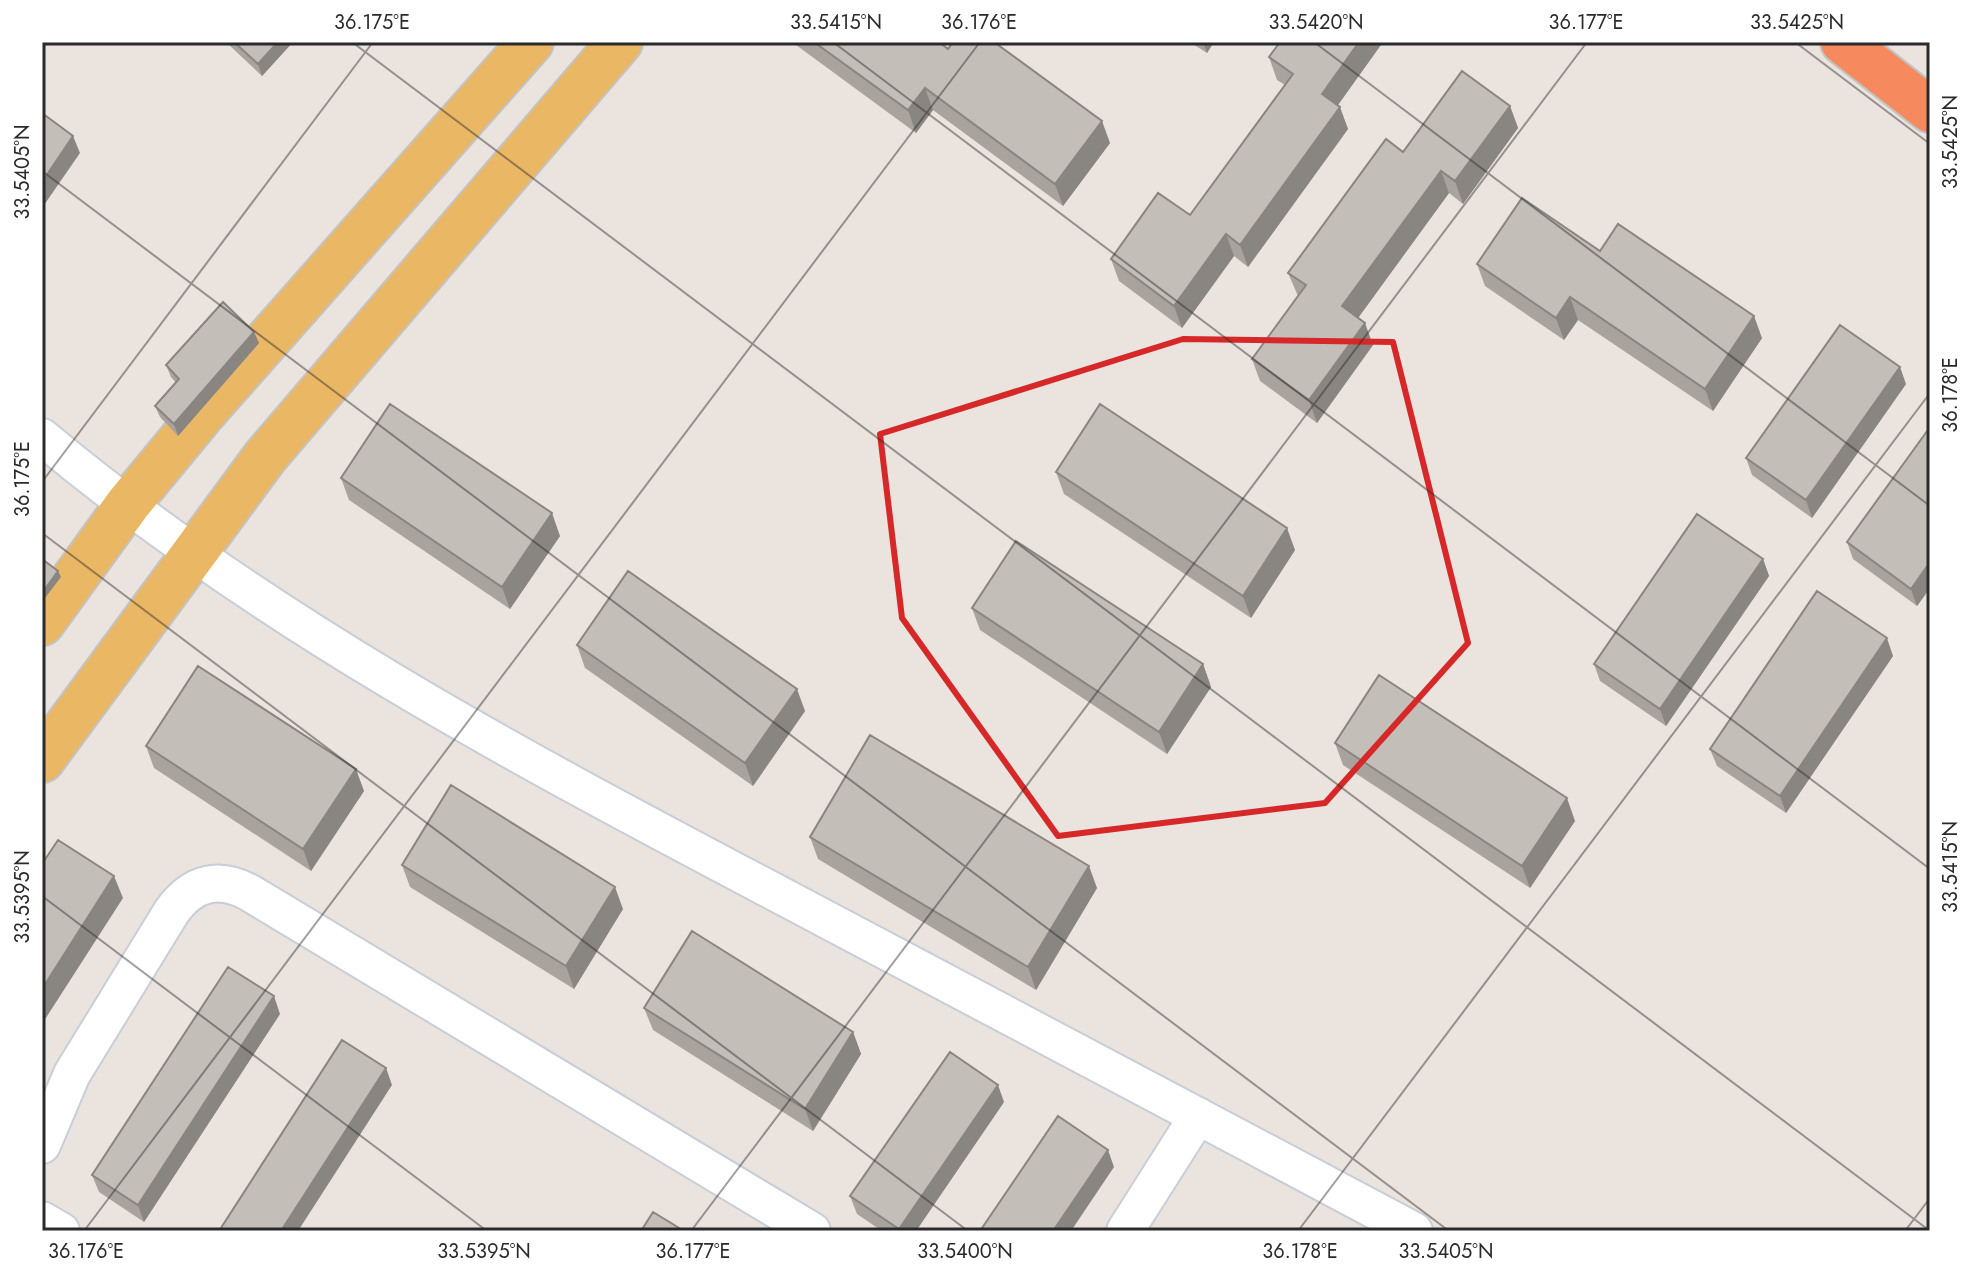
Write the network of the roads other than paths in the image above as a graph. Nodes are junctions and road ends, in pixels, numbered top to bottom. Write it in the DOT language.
graph roads {
  1 [pos="531,42"];
  2 [pos="620,42"];
  3 [pos="1843,42"];
  4 [pos="1930,110"];
  5 [pos="42,437"];
  6 [pos="128,504"];
  7 [pos="194,551"];
  8 [pos="42,623"];
  9 [pos="42,760"];
  10 [pos="1198,1116"];
  11 [pos="42,1145"];
  12 [pos="42,1220"];
  13 [pos="61,1231"];
  14 [pos="812,1231"];
  15 [pos="1125,1231"];
  16 [pos="1414,1231"];
  1 -- 6 [label="main road"];
  2 -- 7 [label="main road"];
  3 -- 4 [label="highway"];
  5 -- 6 [label="street"];
  6 -- 7 [label="street"];
  6 -- 8 [label="main road"];
  7 -- 9 [label="main road"];
  7 -- 10 [label="street"];
  10 -- 15 [label="street"];
  10 -- 16 [label="street"];
  11 -- 14 [label="street"];
  12 -- 13 [label="street"];
}
